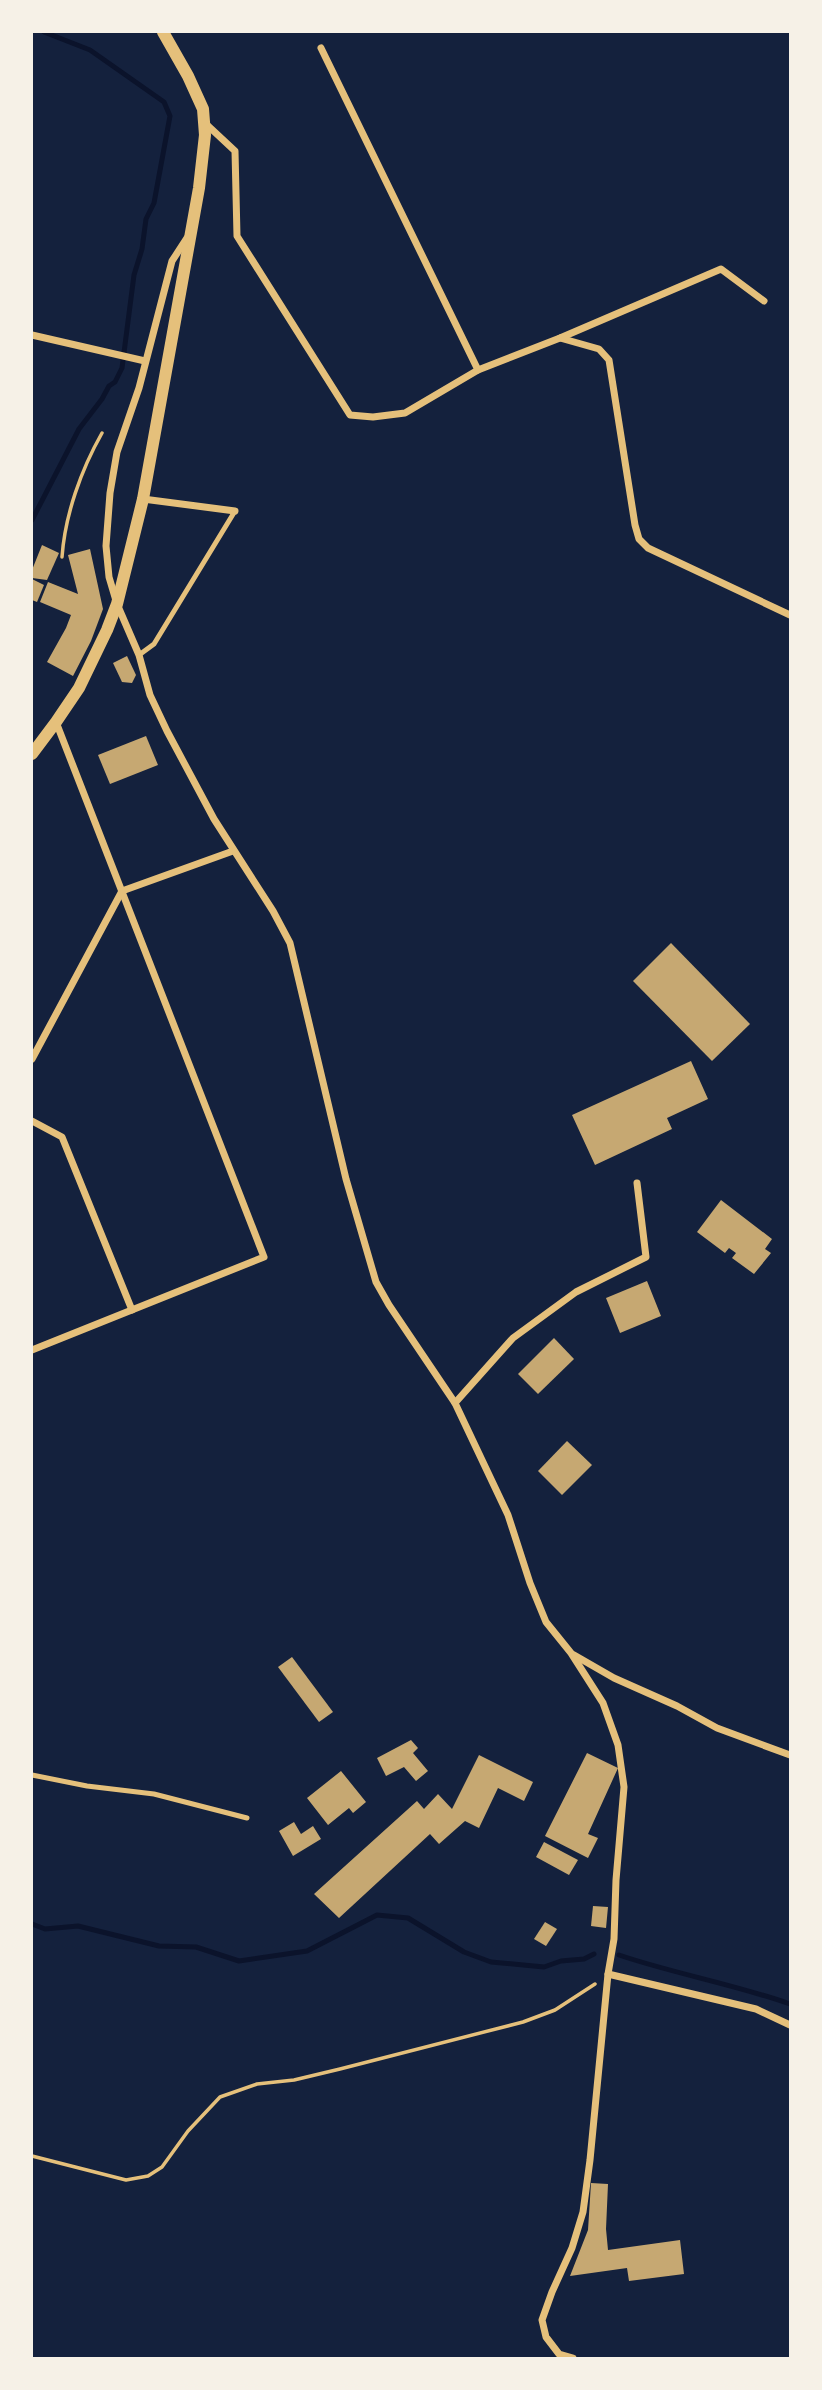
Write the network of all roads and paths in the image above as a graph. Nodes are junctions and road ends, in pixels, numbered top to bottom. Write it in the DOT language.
graph roads {
  1 [pos="163,32"];
  2 [pos="321,48"];
  3 [pos="204,123"];
  4 [pos="191,232"];
  5 [pos="764,301"];
  6 [pos="32,335"];
  7 [pos="560,338"];
  8 [pos="145,360"];
  9 [pos="478,370"];
  10 [pos="102,433"];
  11 [pos="143,499"];
  12 [pos="235,511"];
  13 [pos="62,558"];
  14 [pos="117,604"];
  15 [pos="790,615"];
  16 [pos="139,655"];
  17 [pos="56,722"];
  18 [pos="32,754"];
  19 [pos="233,851"];
  20 [pos="122,891"];
  21 [pos="32,1059"];
  22 [pos="32,1121"];
  23 [pos="637,1183"];
  24 [pos="132,1310"];
  25 [pos="32,1350"];
  26 [pos="454,1403"];
  27 [pos="570,1653"];
  28 [pos="790,1755"];
  29 [pos="32,1775"];
  30 [pos="247,1818"];
  31 [pos="607,1974"];
  32 [pos="790,2025"];
  33 [pos="32,2156"];
  34 [pos="573,2358"];
  1 -- 3 [label="street"];
  2 -- 9 [label="street"];
  3 -- 4 [label="street"];
  3 -- 9 [label="street"];
  4 -- 8 [label="street"];
  4 -- 11 [label="street"];
  5 -- 7 [label="street"];
  6 -- 8 [label="street"];
  7 -- 9 [label="street"];
  7 -- 15 [label="street"];
  8 -- 14 [label="street"];
  10 -- 13 [label="path"];
  11 -- 12 [label="street"];
  11 -- 14 [label="street"];
  12 -- 16 [label="lane"];
  14 -- 16 [label="street"];
  14 -- 17 [label="street"];
  16 -- 19 [label="street"];
  17 -- 18 [label="street"];
  17 -- 20 [label="street"];
  19 -- 20 [label="street"];
  19 -- 26 [label="street"];
  20 -- 21 [label="street"];
  20 -- 24 [label="street"];
  22 -- 24 [label="street"];
  23 -- 26 [label="street"];
  24 -- 25 [label="street"];
  26 -- 27 [label="street"];
  27 -- 28 [label="street"];
  27 -- 31 [label="street"];
  29 -- 30 [label="lane"];
  31 -- 32 [label="street"];
  31 -- 33 [label="path"];
  31 -- 34 [label="street"];
}
